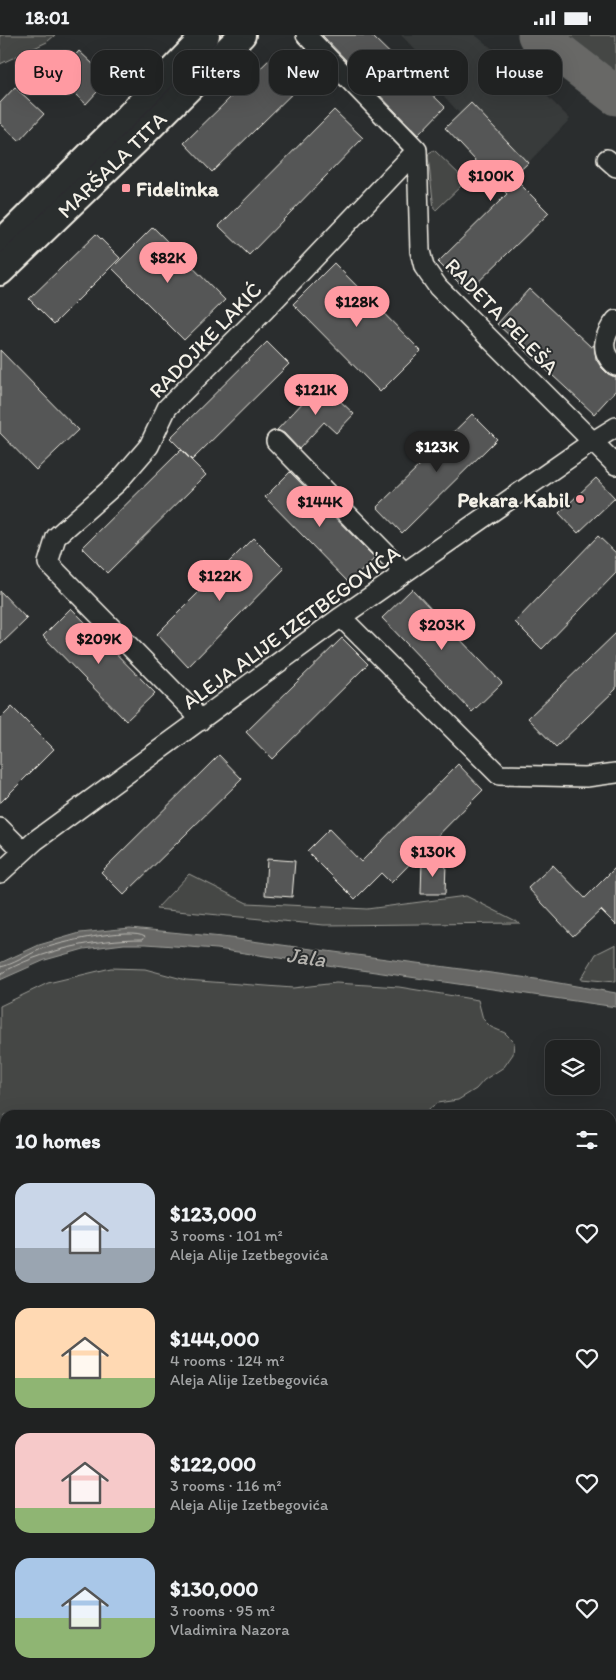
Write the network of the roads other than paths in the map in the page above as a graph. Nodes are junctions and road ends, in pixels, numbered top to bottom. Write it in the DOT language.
graph roads {
  1 [pos="206,35"];
  2 [pos="242,35"];
  3 [pos="306,35"];
  4 [pos="417,150"];
  5 [pos="0,244"];
  6 [pos="0,271"];
  7 [pos="616,320"];
  8 [pos="616,366"];
  9 [pos="616,427"];
  10 [pos="276,441"];
  11 [pos="592,442"];
  12 [pos="616,465"];
  13 [pos="404,572"];
  14 [pos="341,617"];
  15 [pos="200,721"];
  16 [pos="616,773"];
  17 [pos="0,828"];
  18 [pos="23,851"];
  19 [pos="2,866"];
  1 -- 5 [label="main road, MARŠALA TITA"];
  2 -- 6 [label="main road, MARŠALA TITA"];
  3 -- 4 [label="street"];
  4 -- 11 [label="street, RADETA PELEŠA"];
  4 -- 15 [label="street, RADOJKE LAKIĆ"];
  7 -- 8 [label="street"];
  9 -- 11 [label="street, ALEJA ALIJE IZETBEGOVIĆA"];
  10 -- 13 [label="street"];
  11 -- 12 [label="street, RADETA PELEŠA"];
  11 -- 13 [label="street, ALEJA ALIJE IZETBEGOVIĆA"];
  13 -- 14 [label="street, ALEJA ALIJE IZETBEGOVIĆA"];
  14 -- 15 [label="street, ALEJA ALIJE IZETBEGOVIĆA"];
  14 -- 16 [label="street"];
  15 -- 18 [label="street, ALEJA ALIJE IZETBEGOVIĆA"];
  17 -- 18 [label="street"];
  18 -- 19 [label="street, ALEJA ALIJE IZETBEGOVIĆA"];
}
